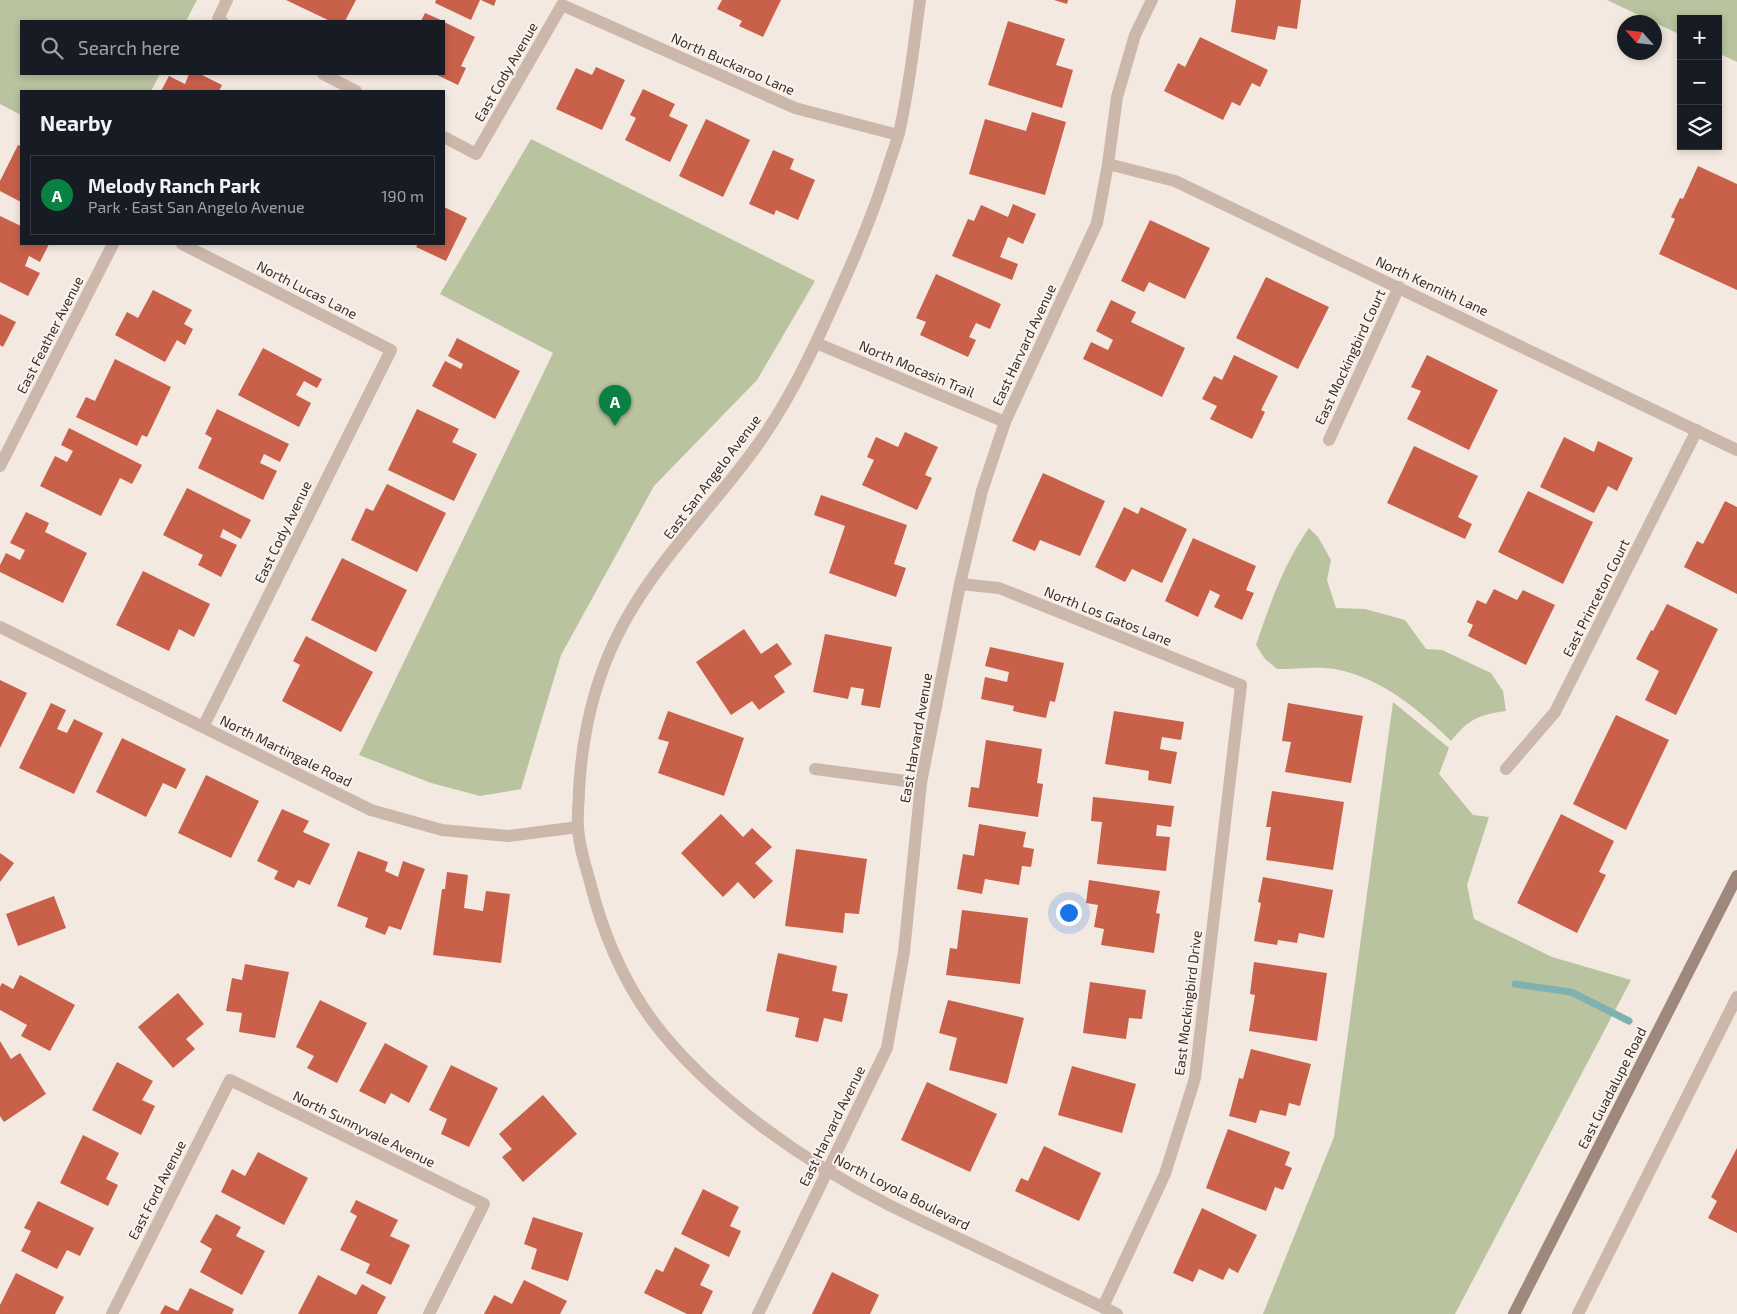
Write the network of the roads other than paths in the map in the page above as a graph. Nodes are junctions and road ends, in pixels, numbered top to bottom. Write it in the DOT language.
graph roads {
  1 [pos="228,0"];
  2 [pos="920,0"];
  3 [pos="1152,0"];
  4 [pos="562,5"];
  5 [pos="220,20"];
  6 [pos="325,75"];
  7 [pos="354,90"];
  8 [pos="898,135"];
  9 [pos="445,138"];
  10 [pos="1108,164"];
  11 [pos="112,245"];
  12 [pos="184,245"];
  13 [pos="1399,287"];
  14 [pos="816,343"];
  15 [pos="391,350"];
  16 [pos="1005,422"];
  17 [pos="1697,430"];
  18 [pos="1329,440"];
  19 [pos="1737,450"];
  20 [pos="0,466"];
  21 [pos="960,584"];
  22 [pos="0,626"];
  23 [pos="1241,686"];
  24 [pos="203,727"];
  25 [pos="815,769"];
  26 [pos="1506,769"];
  27 [pos="921,782"];
  28 [pos="578,827"];
  29 [pos="1737,876"];
  30 [pos="1737,997"];
  31 [pos="230,1080"];
  32 [pos="828,1171"];
  33 [pos="1103,1307"];
  34 [pos="112,1314"];
  35 [pos="429,1314"];
  36 [pos="758,1314"];
  37 [pos="1117,1314"];
  38 [pos="1514,1314"];
  39 [pos="1578,1314"];
  1 -- 5 [label="street"];
  2 -- 8 [label="street, East San Angelo Avenue"];
  3 -- 10 [label="street, East Harvard Avenue"];
  4 -- 8 [label="street, North Buckaroo Lane"];
  4 -- 9 [label="street, East Cody Avenue"];
  6 -- 7 [label="street"];
  8 -- 14 [label="street, East San Angelo Avenue"];
  10 -- 13 [label="street, North Kennith Lane"];
  10 -- 16 [label="street, East Harvard Avenue"];
  11 -- 20 [label="street, East Feather Avenue"];
  12 -- 15 [label="street, North Lucas Lane"];
  13 -- 17 [label="street, North Kennith Lane"];
  13 -- 18 [label="street, East Mockingbird Court"];
  14 -- 16 [label="street, North Mocasin Trail"];
  14 -- 28 [label="street, East San Angelo Avenue"];
  15 -- 24 [label="street, East Cody Avenue"];
  16 -- 21 [label="street, East Harvard Avenue"];
  17 -- 19 [label="street, North Kennith Lane"];
  17 -- 26 [label="street, East Princeton Court"];
  21 -- 23 [label="street, North Los Gatos Lane"];
  21 -- 27 [label="street, East Harvard Avenue"];
  22 -- 24 [label="street, North Martingale Road"];
  23 -- 33 [label="street, East Mockingbird Drive"];
  24 -- 28 [label="street, North Martingale Road"];
  25 -- 27 [label="street"];
  27 -- 32 [label="street, East Harvard Avenue"];
  28 -- 32 [label="street, North Loyola Boulevard"];
  29 -- 38 [label="main road, East Guadalupe Road"];
  30 -- 39 [label="street"];
  31 -- 34 [label="street, East Ford Avenue"];
  31 -- 35 [label="street, North Sunnyvale Avenue"];
  32 -- 33 [label="street, North Loyola Boulevard"];
  32 -- 36 [label="street, East Harvard Avenue"];
  33 -- 37 [label="street, North Loyola Boulevard"];
}
